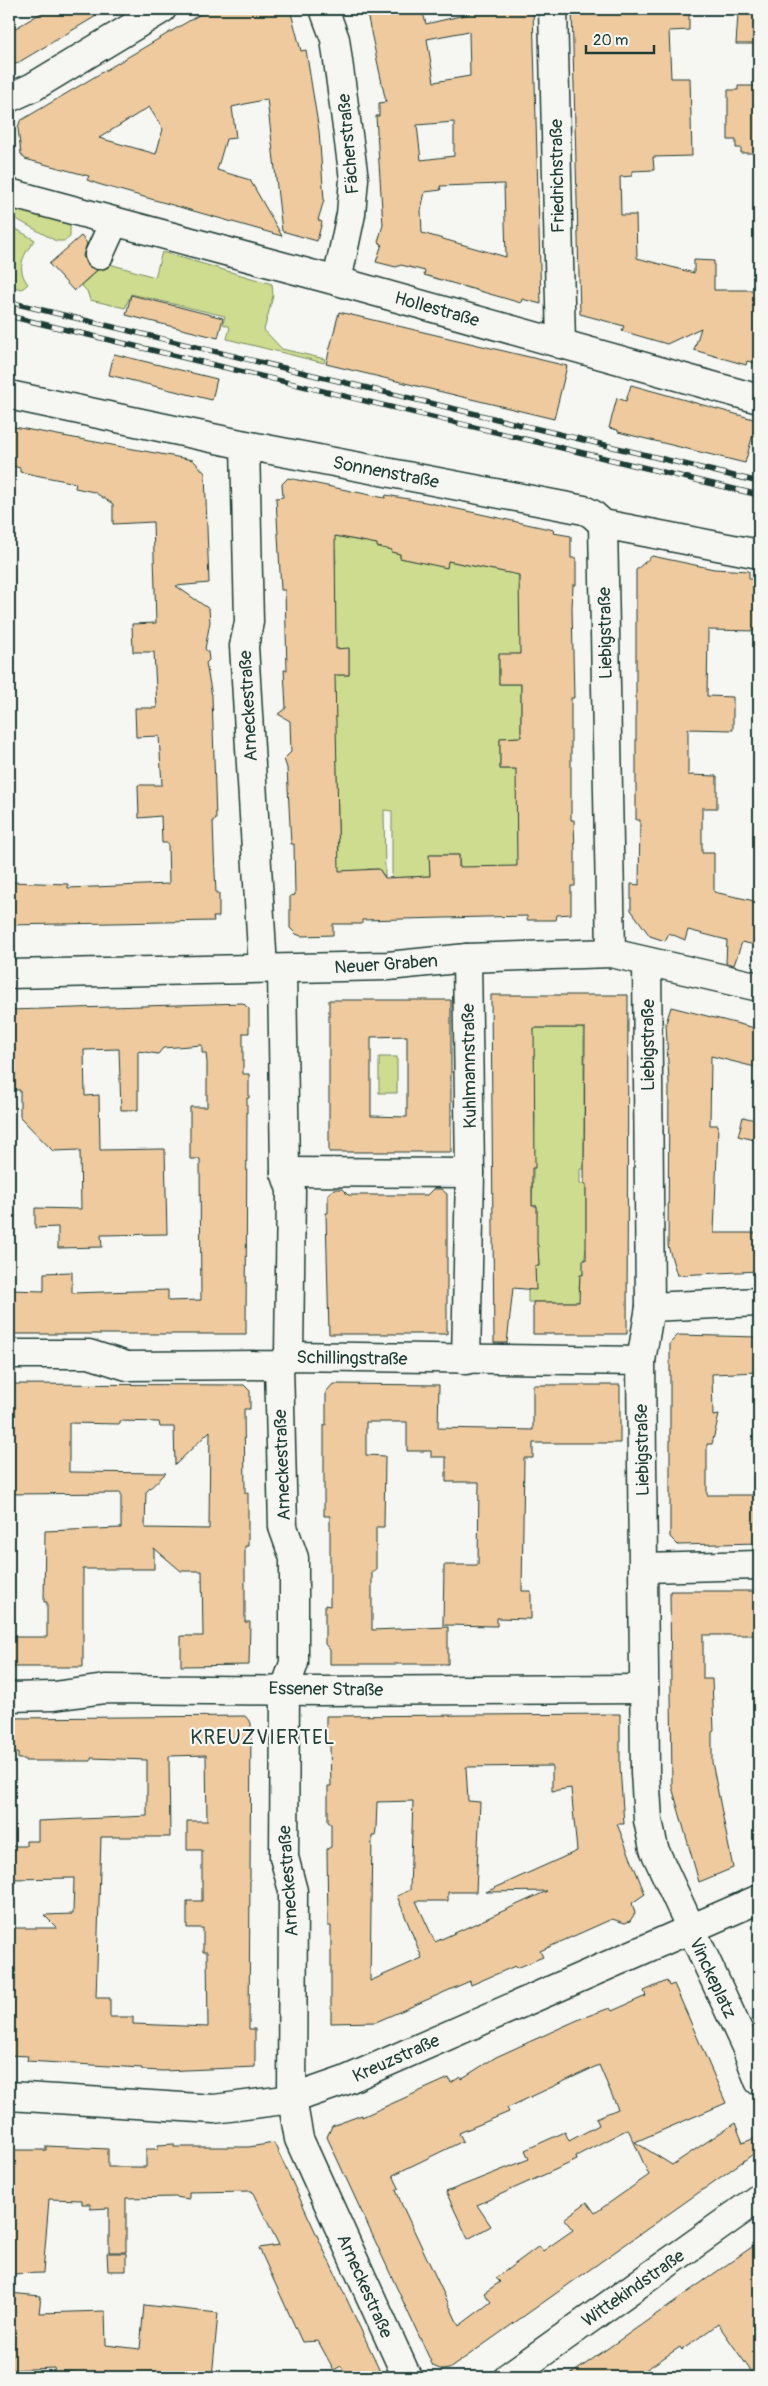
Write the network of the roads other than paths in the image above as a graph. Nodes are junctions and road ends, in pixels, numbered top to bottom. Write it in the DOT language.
graph roads {
  1 [pos="162,9"];
  2 [pos="324,9"];
  3 [pos="552,9"];
  4 [pos="9,98"];
  5 [pos="9,193"];
  6 [pos="77,233"];
  7 [pos="106,239"];
  8 [pos="337,281"];
  9 [pos="561,344"];
  10 [pos="9,395"];
  11 [pos="759,399"];
  12 [pos="245,445"];
  13 [pos="604,524"];
  14 [pos="759,554"];
  15 [pos="611,953"];
  16 [pos="467,958"];
  17 [pos="647,962"];
  18 [pos="272,969"];
  19 [pos="9,974"];
  20 [pos="759,987"];
  21 [pos="285,1172"];
  22 [pos="470,1173"];
  23 [pos="759,1302"];
  24 [pos="650,1307"];
  25 [pos="9,1354"];
  26 [pos="284,1360"];
  27 [pos="466,1360"];
  28 [pos="641,1361"];
  29 [pos="759,1565"];
  30 [pos="644,1568"];
  31 [pos="285,1689"];
  32 [pos="644,1689"];
  33 [pos="9,1697"];
  34 [pos="759,1899"];
  35 [pos="690,1930"];
  36 [pos="759,2081"];
  37 [pos="9,2096"];
  38 [pos="292,2100"];
  39 [pos="759,2198"];
  40 [pos="407,2377"];
  41 [pos="508,2377"];
  1 -- 4 [label="street"];
  2 -- 8 [label="street, Fächerstraße"];
  3 -- 9 [label="street, Friedrichstraße"];
  5 -- 7 [label="street, Hollestraße"];
  6 -- 7 [label="street, Hollestraße"];
  7 -- 8 [label="street, Hollestraße"];
  8 -- 9 [label="street, Hollestraße"];
  9 -- 11 [label="street, Hollestraße"];
  10 -- 12 [label="street, Sonnenstraße"];
  12 -- 13 [label="street, Sonnenstraße"];
  12 -- 18 [label="street, Arneckestraße"];
  13 -- 14 [label="street, Sonnenstraße"];
  13 -- 15 [label="street, Liebigstraße"];
  15 -- 16 [label="street, Neuer Graben"];
  15 -- 17 [label="street, Neuer Graben"];
  16 -- 18 [label="street, Neuer Graben"];
  16 -- 22 [label="street, Kuhlmannstraße"];
  17 -- 20 [label="street, Neuer Graben"];
  17 -- 24 [label="street, Liebigstraße"];
  18 -- 19 [label="street, Neuer Graben"];
  18 -- 21 [label="street, Arneckestraße"];
  21 -- 22 [label="street"];
  21 -- 26 [label="street, Arneckestraße"];
  22 -- 27 [label="street, Kuhlmannstraße"];
  23 -- 24 [label="street"];
  24 -- 28 [label="street, Liebigstraße"];
  25 -- 26 [label="street, Schillingstraße"];
  26 -- 27 [label="street, Schillingstraße"];
  26 -- 31 [label="street, Arneckestraße"];
  27 -- 28 [label="street, Schillingstraße"];
  28 -- 30 [label="street, Liebigstraße"];
  29 -- 30 [label="street"];
  30 -- 32 [label="street, Liebigstraße"];
  31 -- 32 [label="street, Essener Straße"];
  31 -- 33 [label="street, Essener Straße"];
  31 -- 38 [label="street, Arneckestraße"];
  32 -- 35 [label="street, Liebigstraße"];
  34 -- 35 [label="street, Kreuzstraße"];
  35 -- 36 [label="street, Vinckeplatz"];
  35 -- 38 [label="street, Kreuzstraße"];
  37 -- 38 [label="street, Kreuzstraße"];
  38 -- 40 [label="street, Arneckestraße"];
  39 -- 41 [label="street, Wittekindstraße"];
}
